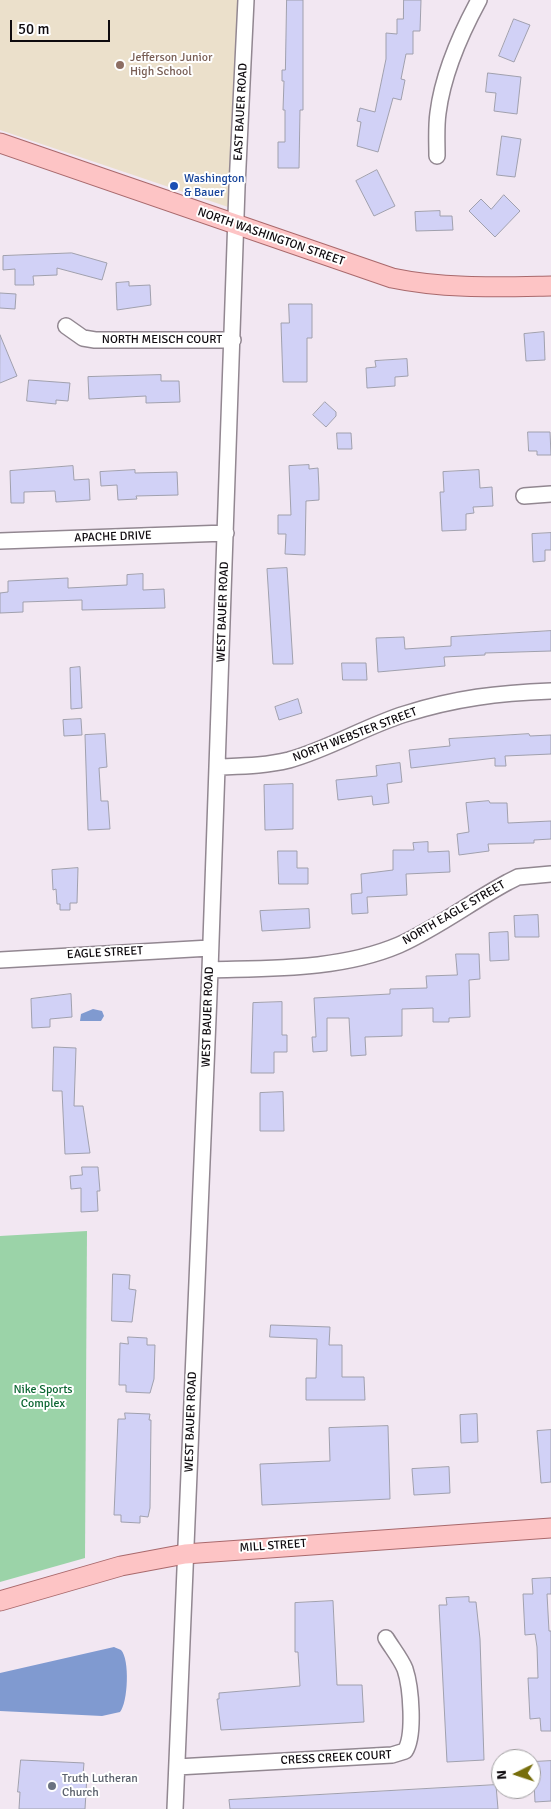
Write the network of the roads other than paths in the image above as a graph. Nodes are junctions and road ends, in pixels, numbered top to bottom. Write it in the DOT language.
graph roads {
  1 [pos="246,0"];
  2 [pos="479,0"];
  3 [pos="0,143"];
  4 [pos="436,156"];
  5 [pos="237,225"];
  6 [pos="551,286"];
  7 [pos="66,326"];
  8 [pos="233,340"];
  9 [pos="551,494"];
  10 [pos="524,496"];
  11 [pos="226,533"];
  12 [pos="0,542"];
  13 [pos="551,691"];
  14 [pos="217,767"];
  15 [pos="551,874"];
  16 [pos="210,948"];
  17 [pos="0,960"];
  18 [pos="210,970"];
  19 [pos="551,1528"];
  20 [pos="185,1554"];
  21 [pos="0,1601"];
  22 [pos="386,1638"];
  23 [pos="177,1767"];
  24 [pos="175,1809"];
  1 -- 5 [label="street, EAST BAUER ROAD"];
  2 -- 4 [label="street"];
  3 -- 5 [label="main road, NORTH WASHINGTON STREET"];
  5 -- 6 [label="main road, NORTH WASHINGTON STREET"];
  5 -- 8 [label="street, WEST BAUER ROAD"];
  7 -- 8 [label="street, NORTH MEISCH COURT"];
  8 -- 11 [label="street, WEST BAUER ROAD"];
  9 -- 10 [label="street"];
  11 -- 12 [label="street, APACHE DRIVE"];
  11 -- 14 [label="street, WEST BAUER ROAD"];
  13 -- 14 [label="street, NORTH WEBSTER STREET"];
  14 -- 16 [label="street, WEST BAUER ROAD"];
  15 -- 18 [label="street, NORTH EAGLE STREET"];
  16 -- 17 [label="street, EAGLE STREET"];
  16 -- 18 [label="street, WEST BAUER ROAD"];
  18 -- 20 [label="street, WEST BAUER ROAD"];
  19 -- 20 [label="main road, MILL STREET"];
  20 -- 21 [label="main road, MILL STREET"];
  20 -- 23 [label="street, WEST BAUER ROAD"];
  22 -- 23 [label="street, CRESS CREEK COURT"];
  23 -- 24 [label="street, WEST BAUER ROAD"];
}
